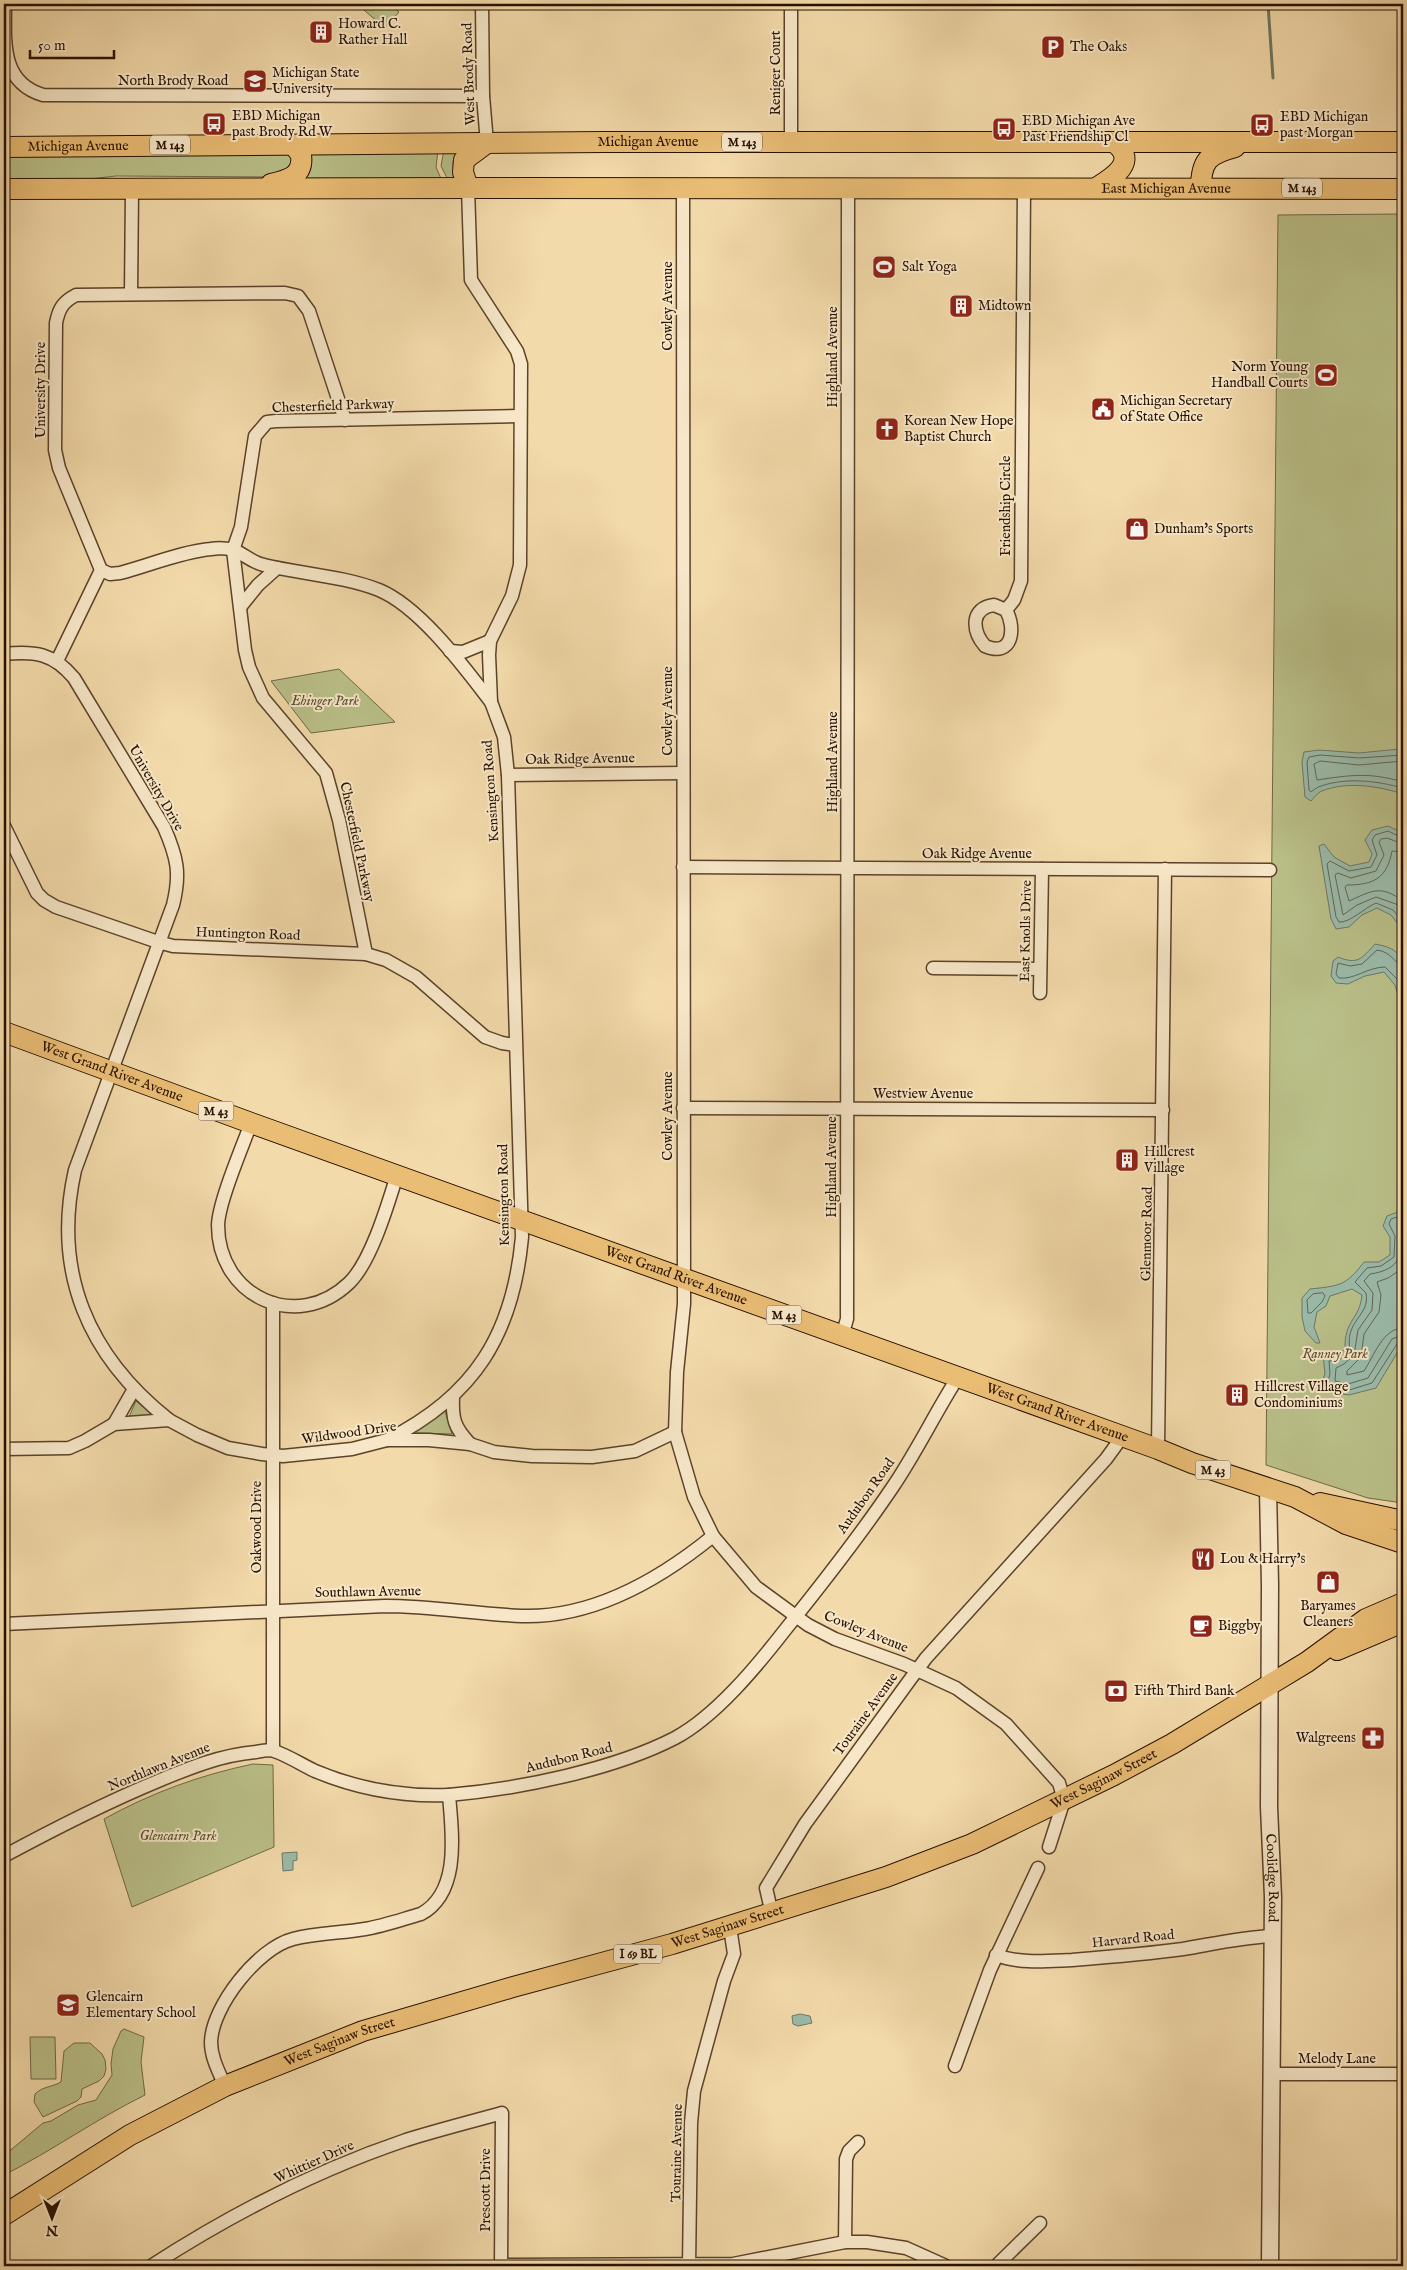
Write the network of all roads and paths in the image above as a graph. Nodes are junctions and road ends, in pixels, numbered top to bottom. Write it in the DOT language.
graph roads {
  1 [pos="5,4"];
  2 [pos="482,4"];
  3 [pos="791,4"];
  4 [pos="483,96"];
  5 [pos="4,140"];
  6 [pos="791,142"];
  7 [pos="1114,142"];
  8 [pos="1403,142"];
  9 [pos="1251,143"];
  10 [pos="487,144"];
  11 [pos="294,145"];
  12 [pos="46,146"];
  13 [pos="4,147"];
  14 [pos="1403,184"];
  15 [pos="468,188"];
  16 [pos="684,188"];
  17 [pos="848,188"];
  18 [pos="1024,188"];
  19 [pos="1096,188"];
  20 [pos="1201,188"];
  21 [pos="4,189"];
  22 [pos="132,189"];
  23 [pos="248,189"];
  24 [pos="1377,189"];
  25 [pos="1403,189"];
  26 [pos="131,294"];
  27 [pos="520,416"];
  28 [pos="345,420"];
  29 [pos="233,550"];
  30 [pos="277,568"];
  31 [pos="101,570"];
  32 [pos="240,606"];
  33 [pos="1006,610"];
  34 [pos="490,641"];
  35 [pos="450,651"];
  36 [pos="4,654"];
  37 [pos="57,660"];
  38 [pos="491,702"];
  39 [pos="683,773"];
  40 [pos="508,775"];
  41 [pos="4,826"];
  42 [pos="683,867"];
  43 [pos="848,868"];
  44 [pos="1042,869"];
  45 [pos="1165,869"];
  46 [pos="1270,870"];
  47 [pos="158,942"];
  48 [pos="366,954"];
  49 [pos="933,968"];
  50 [pos="1040,969"];
  51 [pos="1040,993"];
  52 [pos="4,1032"];
  53 [pos="515,1045"];
  54 [pos="111,1072"];
  55 [pos="683,1108"];
  56 [pos="848,1108"];
  57 [pos="1163,1110"];
  58 [pos="251,1123"];
  59 [pos="397,1175"];
  60 [pos="521,1220"];
  61 [pos="683,1278"];
  62 [pos="273,1303"];
  63 [pos="842,1336"];
  64 [pos="958,1378"];
  65 [pos="134,1389"];
  66 [pos="453,1396"];
  67 [pos="169,1420"];
  68 [pos="114,1424"];
  69 [pos="675,1432"];
  70 [pos="1122,1437"];
  71 [pos="388,1440"];
  72 [pos="470,1444"];
  73 [pos="4,1449"];
  74 [pos="1158,1449"];
  75 [pos="272,1456"];
  76 [pos="1268,1489"];
  77 [pos="1295,1497"];
  78 [pos="1403,1521"];
  79 [pos="713,1536"];
  80 [pos="1403,1543"];
  81 [pos="1403,1603"];
  82 [pos="272,1610"];
  83 [pos="796,1617"];
  84 [pos="1403,1622"];
  85 [pos="4,1624"];
  86 [pos="1307,1662"];
  87 [pos="917,1670"];
  88 [pos="1270,1685"];
  89 [pos="273,1750"];
  90 [pos="449,1795"];
  91 [pos="1064,1800"];
  92 [pos="1049,1847"];
  93 [pos="4,1856"];
  94 [pos="1038,1868"];
  95 [pos="772,1914"];
  96 [pos="730,1927"];
  97 [pos="1273,1936"];
  98 [pos="996,1955"];
  99 [pos="955,2066"];
  100 [pos="1271,2074"];
  101 [pos="1403,2074"];
  102 [pos="225,2086"];
  103 [pos="502,2113"];
  104 [pos="858,2142"];
  105 [pos="4,2215"];
  106 [pos="1040,2223"];
  107 [pos="845,2242"];
  108 [pos="151,2266"];
  109 [pos="501,2266"];
  110 [pos="689,2266"];
  111 [pos="946,2266"];
  112 [pos="996,2266"];
  113 [pos="1270,2266"];
  1 -- 4 [label="street, North Brody Road"];
  2 -- 4 [label="street, West Brody Road"];
  3 -- 6 [label="street, Reniger Court"];
  4 -- 10 [label="street, West Brody Road"];
  5 -- 12 [label="street"];
  6 -- 7 [label="main road, Michigan Avenue / M 143"];
  6 -- 10 [label="main road, Michigan Avenue / M 143"];
  7 -- 9 [label="main road, Michigan Avenue / M 143"];
  7 -- 19 [label="main road"];
  8 -- 9 [label="main road, Michigan Avenue / M 143"];
  9 -- 20 [label="main road"];
  10 -- 11 [label="main road, Michigan Avenue / M 143"];
  10 -- 15 [label="main road"];
  11 -- 12 [label="main road, Michigan Avenue / M 143"];
  11 -- 23 [label="main road"];
  12 -- 13 [label="main road, Michigan Avenue / M 143"];
  14 -- 24 [label="main road"];
  15 -- 16 [label="main road, M 143"];
  15 -- 23 [label="main road, M 143"];
  15 -- 27 [label="street, Kensington Road"];
  16 -- 17 [label="main road, M 143"];
  16 -- 39 [label="street, Cowley Avenue"];
  17 -- 18 [label="main road, East Michigan Avenue / M 143"];
  17 -- 43 [label="street, Highland Avenue"];
  18 -- 19 [label="main road, East Michigan Avenue / M 143"];
  18 -- 33 [label="street, Friendship Circle"];
  19 -- 20 [label="main road, East Michigan Avenue / M 143"];
  20 -- 24 [label="main road, East Michigan Avenue / M 143"];
  21 -- 22 [label="main road, M 143"];
  22 -- 23 [label="main road, M 143"];
  22 -- 26 [label="street"];
  24 -- 25 [label="main road, East Michigan Avenue / M 143"];
  26 -- 28 [label="street, University Drive"];
  26 -- 31 [label="street, University Drive"];
  27 -- 28 [label="street, Chesterfield Parkway"];
  27 -- 34 [label="street, Kensington Road"];
  28 -- 29 [label="street, Chesterfield Parkway"];
  29 -- 30 [label="street"];
  29 -- 31 [label="street"];
  29 -- 32 [label="street, Chesterfield Parkway"];
  30 -- 32 [label="street"];
  30 -- 35 [label="street"];
  31 -- 37 [label="street"];
  32 -- 48 [label="street, Chesterfield Parkway"];
  34 -- 35 [label="street"];
  34 -- 38 [label="street, Kensington Road"];
  35 -- 38 [label="street"];
  36 -- 37 [label="street"];
  37 -- 47 [label="street, University Drive"];
  38 -- 40 [label="street, Kensington Road"];
  39 -- 40 [label="street, Oak Ridge Avenue"];
  39 -- 42 [label="street, Cowley Avenue"];
  40 -- 53 [label="street, Kensington Road"];
  41 -- 47 [label="street, Huntington Road"];
  42 -- 43 [label="street, Oak Ridge Avenue"];
  42 -- 55 [label="street, Cowley Avenue"];
  43 -- 44 [label="street, Oak Ridge Avenue"];
  43 -- 56 [label="street, Highland Avenue"];
  44 -- 45 [label="street, Oak Ridge Avenue"];
  44 -- 50 [label="street, East Knolls Drive"];
  45 -- 46 [label="street, Oak Ridge Avenue"];
  45 -- 57 [label="street, Glenmoor Road"];
  47 -- 48 [label="street, Huntington Road"];
  47 -- 54 [label="street, University Drive"];
  48 -- 53 [label="street, Huntington Road"];
  49 -- 50 [label="street"];
  50 -- 51 [label="street, East Knolls Drive"];
  52 -- 54 [label="main road, West Grand River Avenue / M 43"];
  53 -- 60 [label="street, Kensington Road"];
  54 -- 58 [label="main road, West Grand River Avenue / M 43"];
  54 -- 65 [label="street, University Drive"];
  55 -- 56 [label="street, Westview Avenue"];
  55 -- 61 [label="street, Cowley Avenue"];
  56 -- 57 [label="street, Westview Avenue"];
  56 -- 63 [label="street, Highland Avenue"];
  57 -- 74 [label="street, Glenmoor Road"];
  58 -- 59 [label="main road, West Grand River Avenue / M 43"];
  58 -- 62 [label="street"];
  59 -- 60 [label="main road, West Grand River Avenue / M 43"];
  59 -- 62 [label="street"];
  60 -- 61 [label="main road, West Grand River Avenue / M 43"];
  60 -- 66 [label="street, Kensington Road"];
  61 -- 63 [label="main road, West Grand River Avenue / M 43"];
  61 -- 69 [label="street, Cowley Avenue"];
  62 -- 75 [label="street, Oakwood Drive"];
  63 -- 64 [label="main road, West Grand River Avenue / M 43"];
  64 -- 70 [label="main road, West Grand River Avenue / M 43"];
  64 -- 83 [label="street, Audubon Road"];
  65 -- 67 [label="street, University Drive"];
  65 -- 68 [label="street"];
  66 -- 71 [label="street, Kensington Road"];
  66 -- 72 [label="street"];
  67 -- 68 [label="street"];
  67 -- 75 [label="street, Wildwood Drive"];
  68 -- 73 [label="street"];
  69 -- 72 [label="street, Wildwood Drive"];
  69 -- 79 [label="street, Cowley Avenue"];
  70 -- 74 [label="main road, West Grand River Avenue / M 43"];
  70 -- 87 [label="street, Touraine Avenue"];
  71 -- 72 [label="street, Wildwood Drive"];
  71 -- 75 [label="street, Wildwood Drive"];
  74 -- 76 [label="main road, West Grand River Avenue / M 43"];
  75 -- 82 [label="street, Oakwood Drive"];
  76 -- 77 [label="main road, West Grand River Avenue / M 43"];
  76 -- 88 [label="street, Coolidge Road"];
  77 -- 78 [label="main road, M 43"];
  77 -- 80 [label="main road, West Grand River Avenue / M 43"];
  79 -- 82 [label="street, Southlawn Avenue"];
  79 -- 83 [label="street, Cowley Avenue"];
  81 -- 86 [label="main road, West Saginaw Street / I 69 BL"];
  82 -- 85 [label="street, Southlawn Avenue"];
  82 -- 89 [label="street, Oakwood Drive"];
  83 -- 87 [label="street, Cowley Avenue"];
  83 -- 90 [label="street, Audubon Road"];
  84 -- 86 [label="main road, I 69 BL"];
  86 -- 88 [label="main road, West Saginaw Street / I 69 BL"];
  87 -- 91 [label="street, Cowley Avenue"];
  87 -- 95 [label="street, Touraine Avenue"];
  88 -- 91 [label="main road, West Saginaw Street / I 69 BL"];
  88 -- 97 [label="street, Coolidge Road"];
  89 -- 90 [label="street"];
  89 -- 93 [label="street, Northlawn Avenue"];
  90 -- 102 [label="street"];
  91 -- 92 [label="street"];
  91 -- 95 [label="main road, West Saginaw Street / I 69 BL"];
  94 -- 98 [label="street"];
  95 -- 96 [label="main road, West Saginaw Street / I 69 BL"];
  96 -- 102 [label="main road, West Saginaw Street / I 69 BL"];
  96 -- 110 [label="street, Touraine Avenue"];
  97 -- 98 [label="street, Harvard Road"];
  97 -- 100 [label="street, Coolidge Road"];
  98 -- 99 [label="street"];
  100 -- 101 [label="street, Melody Lane"];
  100 -- 113 [label="street, Coolidge Road"];
  102 -- 105 [label="main road, West Saginaw Street / I 69 BL"];
  103 -- 108 [label="street, Whittier Drive"];
  103 -- 109 [label="street, Prescott Drive"];
  104 -- 107 [label="street"];
  106 -- 112 [label="street"];
  107 -- 110 [label="street"];
  107 -- 111 [label="street"];
  109 -- 110 [label="street"];
}
